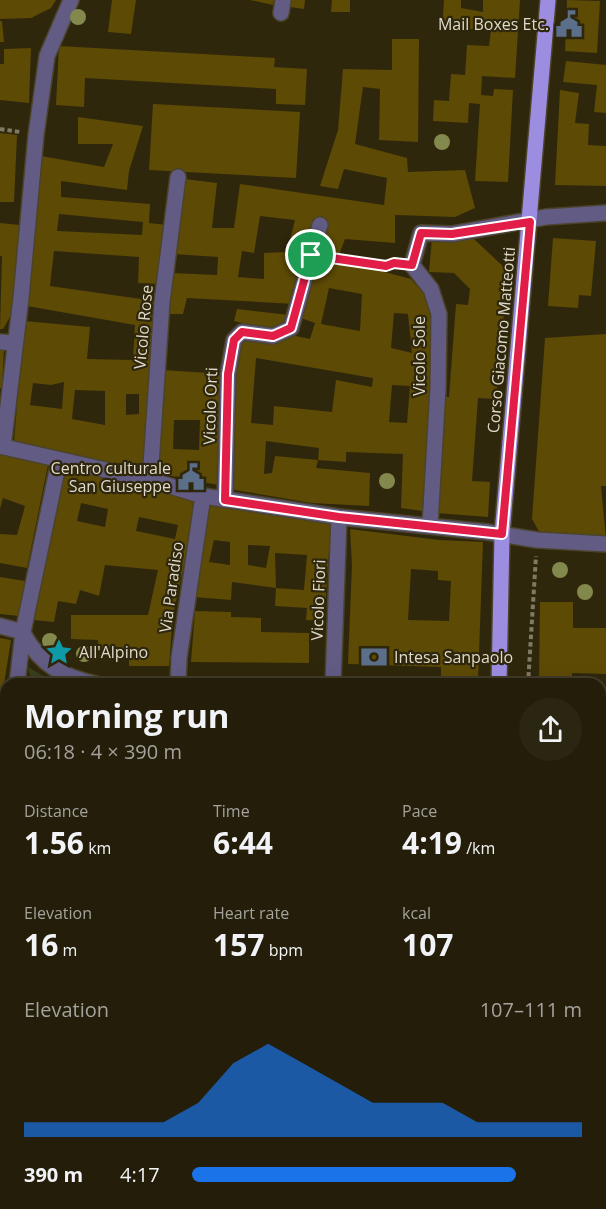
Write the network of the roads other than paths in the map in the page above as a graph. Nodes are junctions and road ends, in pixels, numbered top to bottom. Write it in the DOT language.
graph roads {
  1 [pos="71,0"];
  2 [pos="548,0"];
  3 [pos="178,177"];
  4 [pos="606,213"];
  5 [pos="530,222"];
  6 [pos="320,225"];
  7 [pos="8,343"];
  8 [pos="1,446"];
  9 [pos="59,461"];
  10 [pos="150,480"];
  11 [pos="203,496"];
  12 [pos="225,500"];
  13 [pos="339,517"];
  14 [pos="430,525"];
  15 [pos="502,534"];
  16 [pos="606,544"];
  17 [pos="0,626"];
  18 [pos="23,632"];
  19 [pos="18,678"];
  20 [pos="72,678"];
  21 [pos="178,678"];
  22 [pos="333,678"];
  23 [pos="499,678"];
  1 -- 7 [label="street"];
  2 -- 5 [label="main road, Corso Giacomo Matteotti"];
  3 -- 10 [label="street, Vicolo Rose"];
  4 -- 5 [label="street"];
  5 -- 14 [label="street, Vicolo Sole"];
  5 -- 15 [label="main road, Corso Giacomo Matteotti"];
  6 -- 12 [label="street, Vicolo Orti"];
  7 -- 8 [label="street"];
  8 -- 9 [label="street"];
  9 -- 10 [label="street"];
  9 -- 18 [label="street"];
  10 -- 11 [label="street"];
  11 -- 12 [label="street"];
  11 -- 21 [label="street, Via Paradiso"];
  12 -- 13 [label="street"];
  13 -- 14 [label="street"];
  13 -- 22 [label="street, Vicolo Fiori"];
  14 -- 15 [label="street"];
  15 -- 16 [label="street"];
  15 -- 23 [label="main road, Corso Giacomo Matteotti"];
  17 -- 18 [label="street"];
  18 -- 19 [label="street"];
  18 -- 20 [label="street"];
}
